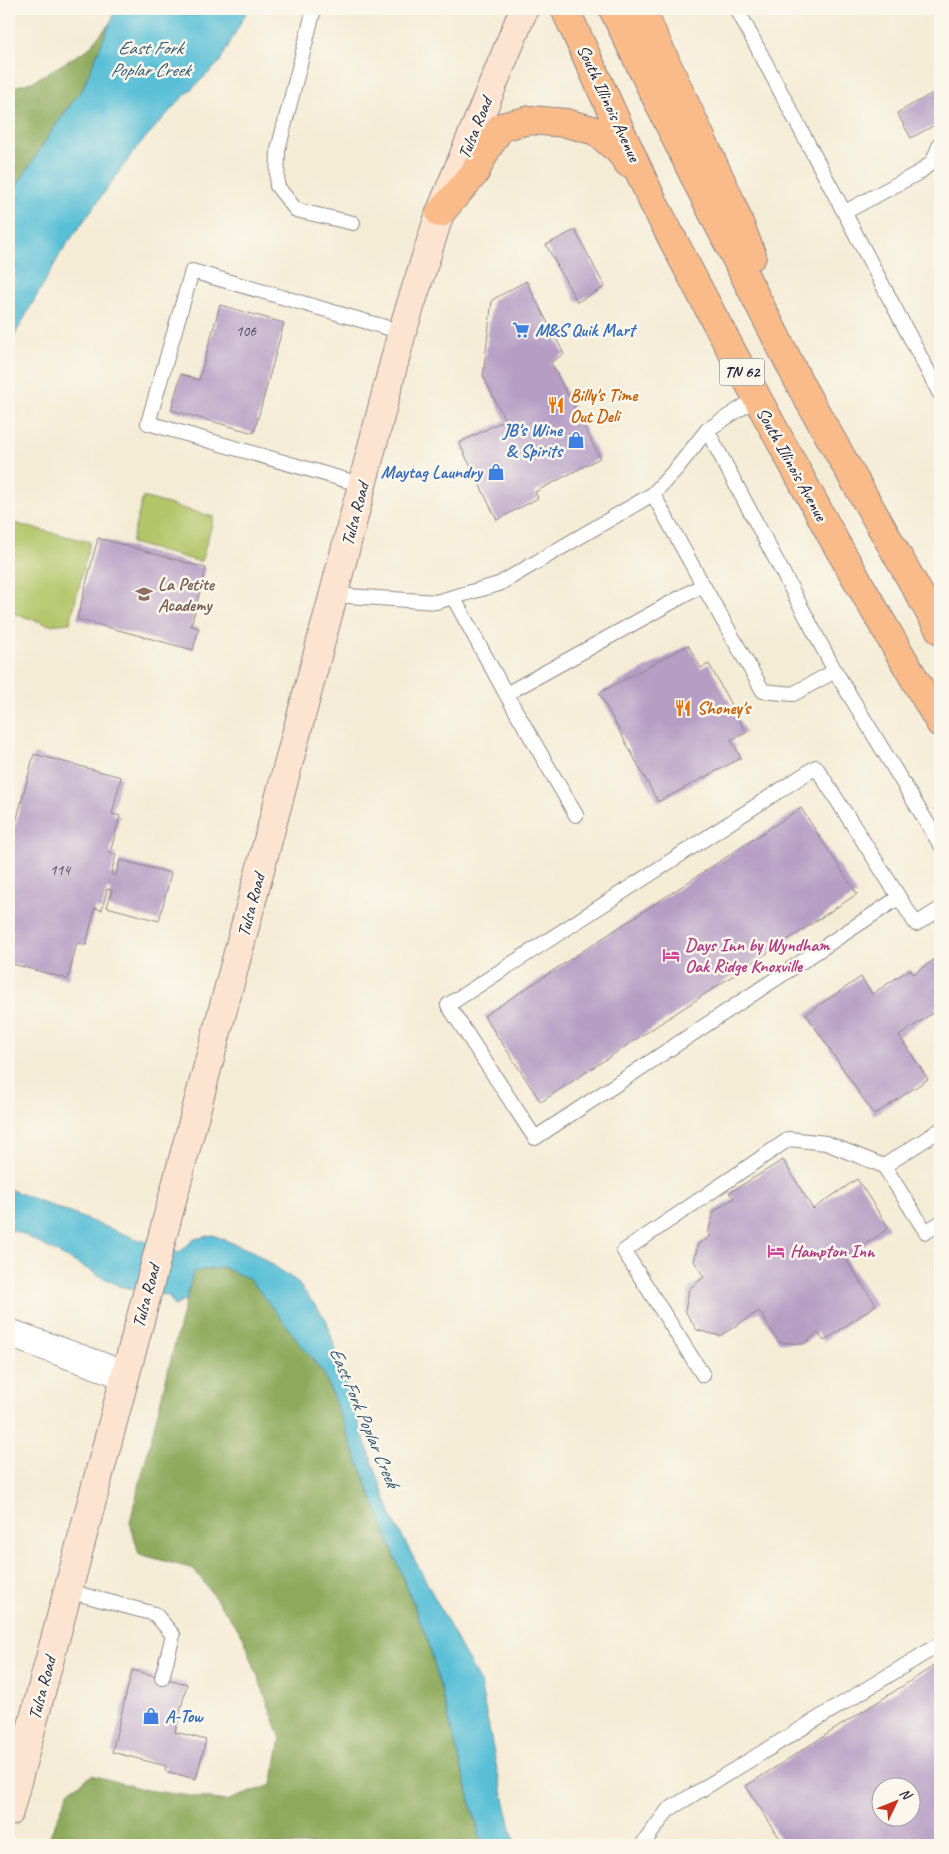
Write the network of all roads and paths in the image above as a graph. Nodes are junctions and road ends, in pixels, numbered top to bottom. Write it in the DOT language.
graph roads {
  1 [pos="314,9"];
  2 [pos="524,9"];
  3 [pos="566,9"];
  4 [pos="613,9"];
  5 [pos="642,9"];
  6 [pos="737,9"];
  7 [pos="940,144"];
  8 [pos="654,202"];
  9 [pos="845,212"];
  10 [pos="440,213"];
  11 [pos="353,223"];
  12 [pos="402,332"];
  13 [pos="803,390"];
  14 [pos="940,394"];
  15 [pos="756,398"];
  16 [pos="707,430"];
  17 [pos="362,485"];
  18 [pos="652,494"];
  19 [pos="704,585"];
  20 [pos="334,595"];
  21 [pos="453,597"];
  22 [pos="940,630"];
  23 [pos="835,670"];
  24 [pos="506,694"];
  25 [pos="940,723"];
  26 [pos="576,815"];
  27 [pos="940,844"];
  28 [pos="898,898"];
  29 [pos="940,910"];
  30 [pos="940,1130"];
  31 [pos="884,1166"];
  32 [pos="940,1223"];
  33 [pos="9,1333"];
  34 [pos="125,1375"];
  35 [pos="703,1375"];
  36 [pos="68,1591"];
  37 [pos="940,1644"];
  38 [pos="162,1678"];
  39 [pos="9,1812"];
  40 [pos="642,1845"];
  1 -- 11 [label="lane"];
  2 -- 10 [label="street, Tulsa Road"];
  3 -- 8 [label="highway, South Illinois Avenue / TN 62"];
  4 -- 13 [label="highway, TN 62"];
  5 -- 13 [label="highway"];
  6 -- 9 [label="lane"];
  7 -- 9 [label="lane"];
  8 -- 10 [label="highway"];
  8 -- 15 [label="highway, South Illinois Avenue / TN 62"];
  9 -- 14 [label="lane"];
  10 -- 12 [label="street, Tulsa Road"];
  12 -- 17 [label="street, Tulsa Road"];
  12 -- 17 [label="lane"];
  13 -- 22 [label="highway, TN 62"];
  15 -- 16 [label="lane"];
  15 -- 25 [label="highway, South Illinois Avenue / TN 62"];
  16 -- 18 [label="lane"];
  16 -- 23 [label="lane"];
  17 -- 20 [label="street, Tulsa Road"];
  18 -- 19 [label="lane"];
  18 -- 21 [label="lane"];
  19 -- 23 [label="lane"];
  19 -- 24 [label="lane"];
  20 -- 21 [label="lane"];
  20 -- 34 [label="street, Tulsa Road"];
  21 -- 24 [label="lane"];
  23 -- 27 [label="lane"];
  24 -- 26 [label="lane"];
  28 -- 28 [label="lane"];
  28 -- 29 [label="lane"];
  30 -- 31 [label="lane"];
  31 -- 32 [label="lane"];
  31 -- 35 [label="lane"];
  33 -- 34 [label="street"];
  34 -- 36 [label="street, Tulsa Road"];
  36 -- 38 [label="lane"];
  36 -- 39 [label="street, Tulsa Road"];
  37 -- 40 [label="lane"];
}
